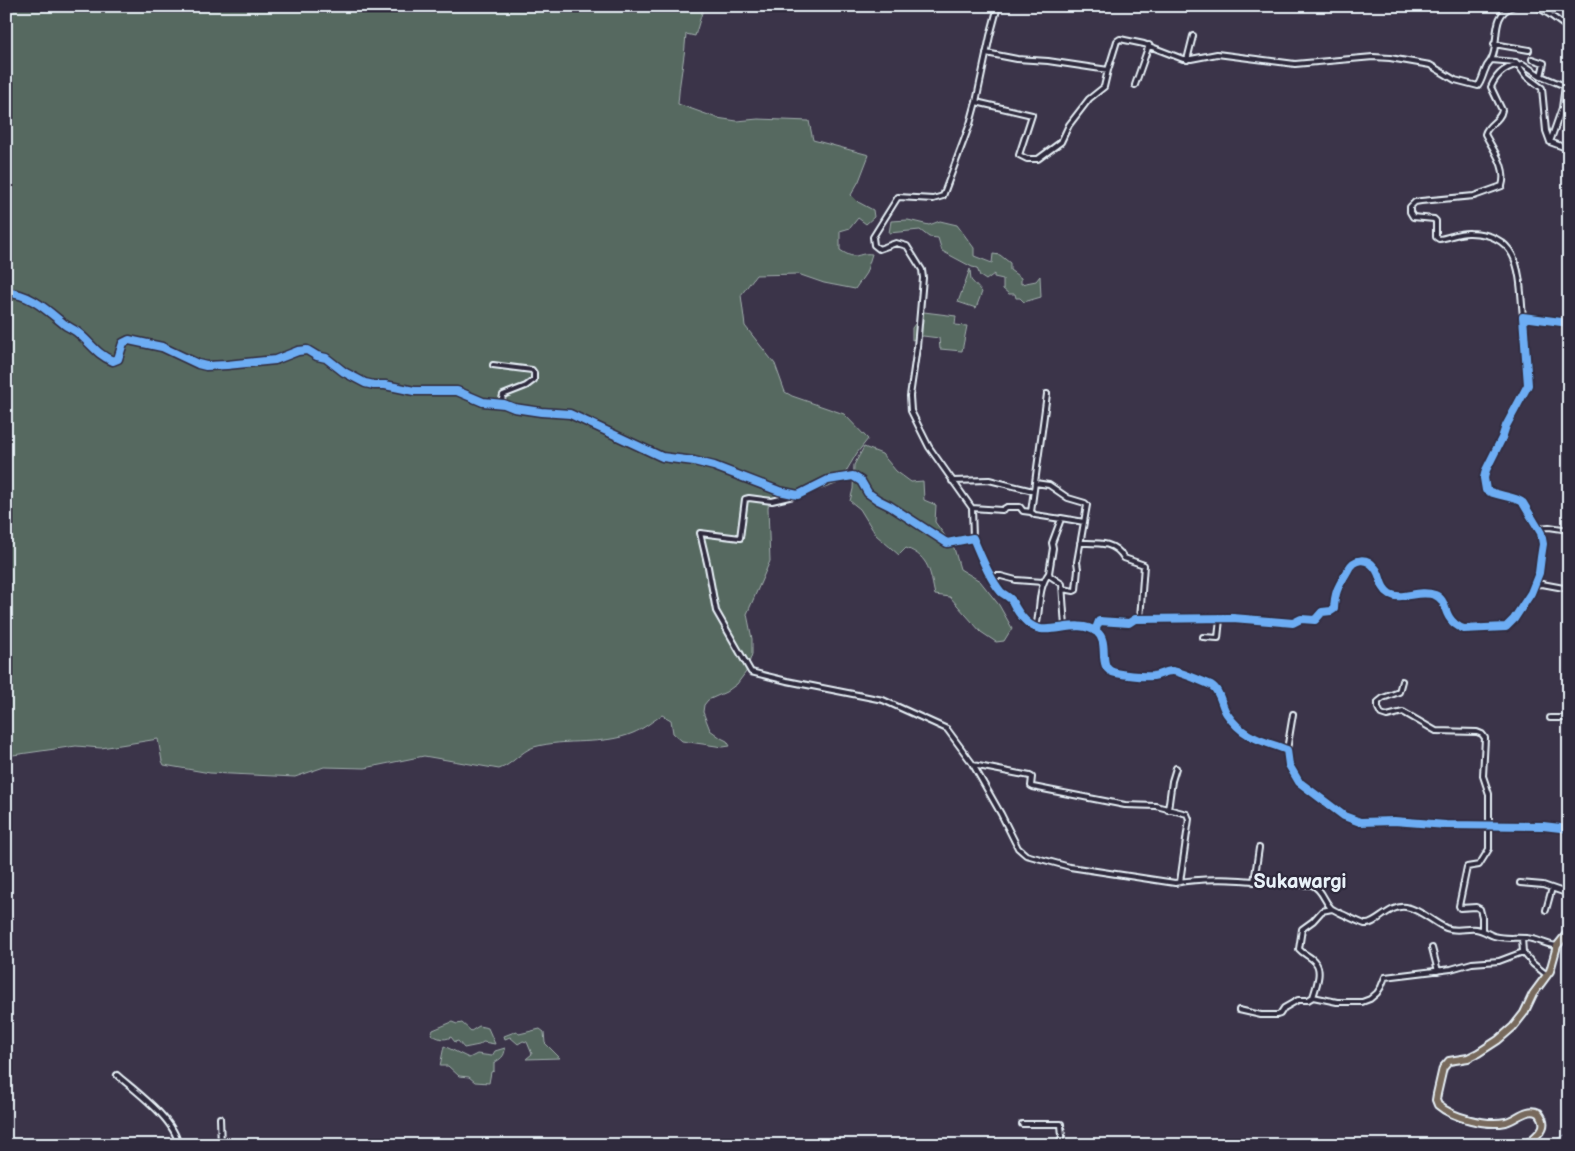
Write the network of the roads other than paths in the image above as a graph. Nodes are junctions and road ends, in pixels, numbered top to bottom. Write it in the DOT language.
graph roads {
  1 [pos="998,6"];
  2 [pos="1514,6"];
  3 [pos="1536,6"];
  4 [pos="1569,29"];
  5 [pos="1193,36"];
  6 [pos="1494,44"];
  7 [pos="1148,45"];
  8 [pos="1529,50"];
  9 [pos="986,53"];
  10 [pos="1532,59"];
  11 [pos="1187,60"];
  12 [pos="1491,60"];
  13 [pos="1518,64"];
  14 [pos="1108,70"];
  15 [pos="1541,76"];
  16 [pos="1135,85"];
  17 [pos="1567,87"];
  18 [pos="976,102"];
  19 [pos="1550,142"];
  20 [pos="1569,149"];
  21 [pos="6,293"];
  22 [pos="1523,317"];
  23 [pos="1569,323"];
  24 [pos="493,365"];
  25 [pos="1047,394"];
  26 [pos="504,404"];
  27 [pos="952,481"];
  28 [pos="1035,484"];
  29 [pos="1033,491"];
  30 [pos="798,495"];
  31 [pos="972,508"];
  32 [pos="1030,512"];
  33 [pos="1061,518"];
  34 [pos="1084,522"];
  35 [pos="1539,528"];
  36 [pos="1569,530"];
  37 [pos="973,538"];
  38 [pos="1080,543"];
  39 [pos="1049,573"];
  40 [pos="992,576"];
  41 [pos="1044,582"];
  42 [pos="1534,585"];
  43 [pos="1569,589"];
  44 [pos="1063,590"];
  45 [pos="1220,618"];
  46 [pos="1140,619"];
  47 [pos="1036,627"];
  48 [pos="1065,627"];
  49 [pos="1095,631"];
  50 [pos="1204,637"];
  51 [pos="1402,681"];
  52 [pos="1293,714"];
  53 [pos="1550,718"];
  54 [pos="1569,718"];
  55 [pos="1287,750"];
  56 [pos="972,765"];
  57 [pos="1176,768"];
  58 [pos="1168,810"];
  59 [pos="1489,826"];
  60 [pos="1569,829"];
  61 [pos="1259,848"];
  62 [pos="1180,882"];
  63 [pos="1254,882"];
  64 [pos="1520,883"];
  65 [pos="1552,888"];
  66 [pos="1569,894"];
  67 [pos="1332,910"];
  68 [pos="1546,910"];
  69 [pos="1482,930"];
  70 [pos="1569,931"];
  71 [pos="1522,938"];
  72 [pos="1558,946"];
  73 [pos="1432,948"];
  74 [pos="1523,952"];
  75 [pos="1438,971"];
  76 [pos="1547,975"];
  77 [pos="1313,997"];
  78 [pos="1239,1010"];
  79 [pos="117,1075"];
  80 [pos="220,1118"];
  81 [pos="1022,1124"];
  82 [pos="178,1145"];
  83 [pos="221,1145"];
  84 [pos="1057,1145"];
  85 [pos="1526,1145"];
  1 -- 9 [label="street"];
  2 -- 6 [label="street"];
  3 -- 4 [label="street"];
  5 -- 11 [label="street"];
  6 -- 8 [label="street"];
  6 -- 12 [label="street"];
  7 -- 11 [label="street"];
  7 -- 14 [label="street"];
  7 -- 16 [label="street"];
  9 -- 14 [label="street"];
  9 -- 18 [label="street"];
  10 -- 15 [label="street"];
  11 -- 12 [label="street"];
  12 -- 13 [label="street"];
  13 -- 15 [label="street"];
  13 -- 19 [label="street"];
  13 -- 22 [label="street"];
  14 -- 18 [label="street"];
  15 -- 17 [label="street"];
  17 -- 19 [label="street"];
  18 -- 27 [label="street"];
  19 -- 20 [label="street"];
  21 -- 26 [label="street"];
  22 -- 23 [label="street"];
  22 -- 35 [label="street"];
  24 -- 26 [label="street"];
  25 -- 28 [label="street"];
  26 -- 30 [label="street"];
  27 -- 29 [label="street"];
  27 -- 31 [label="street"];
  28 -- 29 [label="street"];
  28 -- 34 [label="street"];
  29 -- 32 [label="street"];
  30 -- 37 [label="street"];
  30 -- 56 [label="street"];
  31 -- 32 [label="street"];
  31 -- 37 [label="street"];
  32 -- 33 [label="street"];
  33 -- 34 [label="street"];
  33 -- 39 [label="street"];
  34 -- 38 [label="street"];
  35 -- 36 [label="street"];
  35 -- 42 [label="street"];
  37 -- 40 [label="street"];
  38 -- 44 [label="street"];
  38 -- 46 [label="street"];
  39 -- 41 [label="street"];
  39 -- 44 [label="street"];
  40 -- 41 [label="street"];
  40 -- 47 [label="street"];
  41 -- 47 [label="street"];
  42 -- 43 [label="street"];
  42 -- 45 [label="street"];
  44 -- 48 [label="street"];
  45 -- 46 [label="street"];
  45 -- 50 [label="street"];
  46 -- 49 [label="street"];
  47 -- 48 [label="street"];
  48 -- 49 [label="street"];
  49 -- 55 [label="street"];
  51 -- 59 [label="street"];
  52 -- 55 [label="street"];
  53 -- 54 [label="street"];
  55 -- 59 [label="street"];
  56 -- 58 [label="street"];
  56 -- 62 [label="street"];
  57 -- 58 [label="street"];
  58 -- 62 [label="street"];
  59 -- 60 [label="street"];
  59 -- 69 [label="street"];
  61 -- 63 [label="street"];
  62 -- 63 [label="street"];
  63 -- 67 [label="street"];
  64 -- 65 [label="street"];
  65 -- 66 [label="street"];
  65 -- 68 [label="street"];
  67 -- 69 [label="street"];
  67 -- 77 [label="street"];
  69 -- 71 [label="street"];
  70 -- 72 [label="main road"];
  71 -- 72 [label="street"];
  71 -- 74 [label="street"];
  72 -- 76 [label="main road"];
  73 -- 75 [label="street"];
  74 -- 75 [label="street"];
  74 -- 76 [label="street"];
  75 -- 77 [label="street"];
  76 -- 85 [label="main road"];
  77 -- 78 [label="street"];
  79 -- 82 [label="street"];
  80 -- 83 [label="street"];
  81 -- 84 [label="street"];
}
